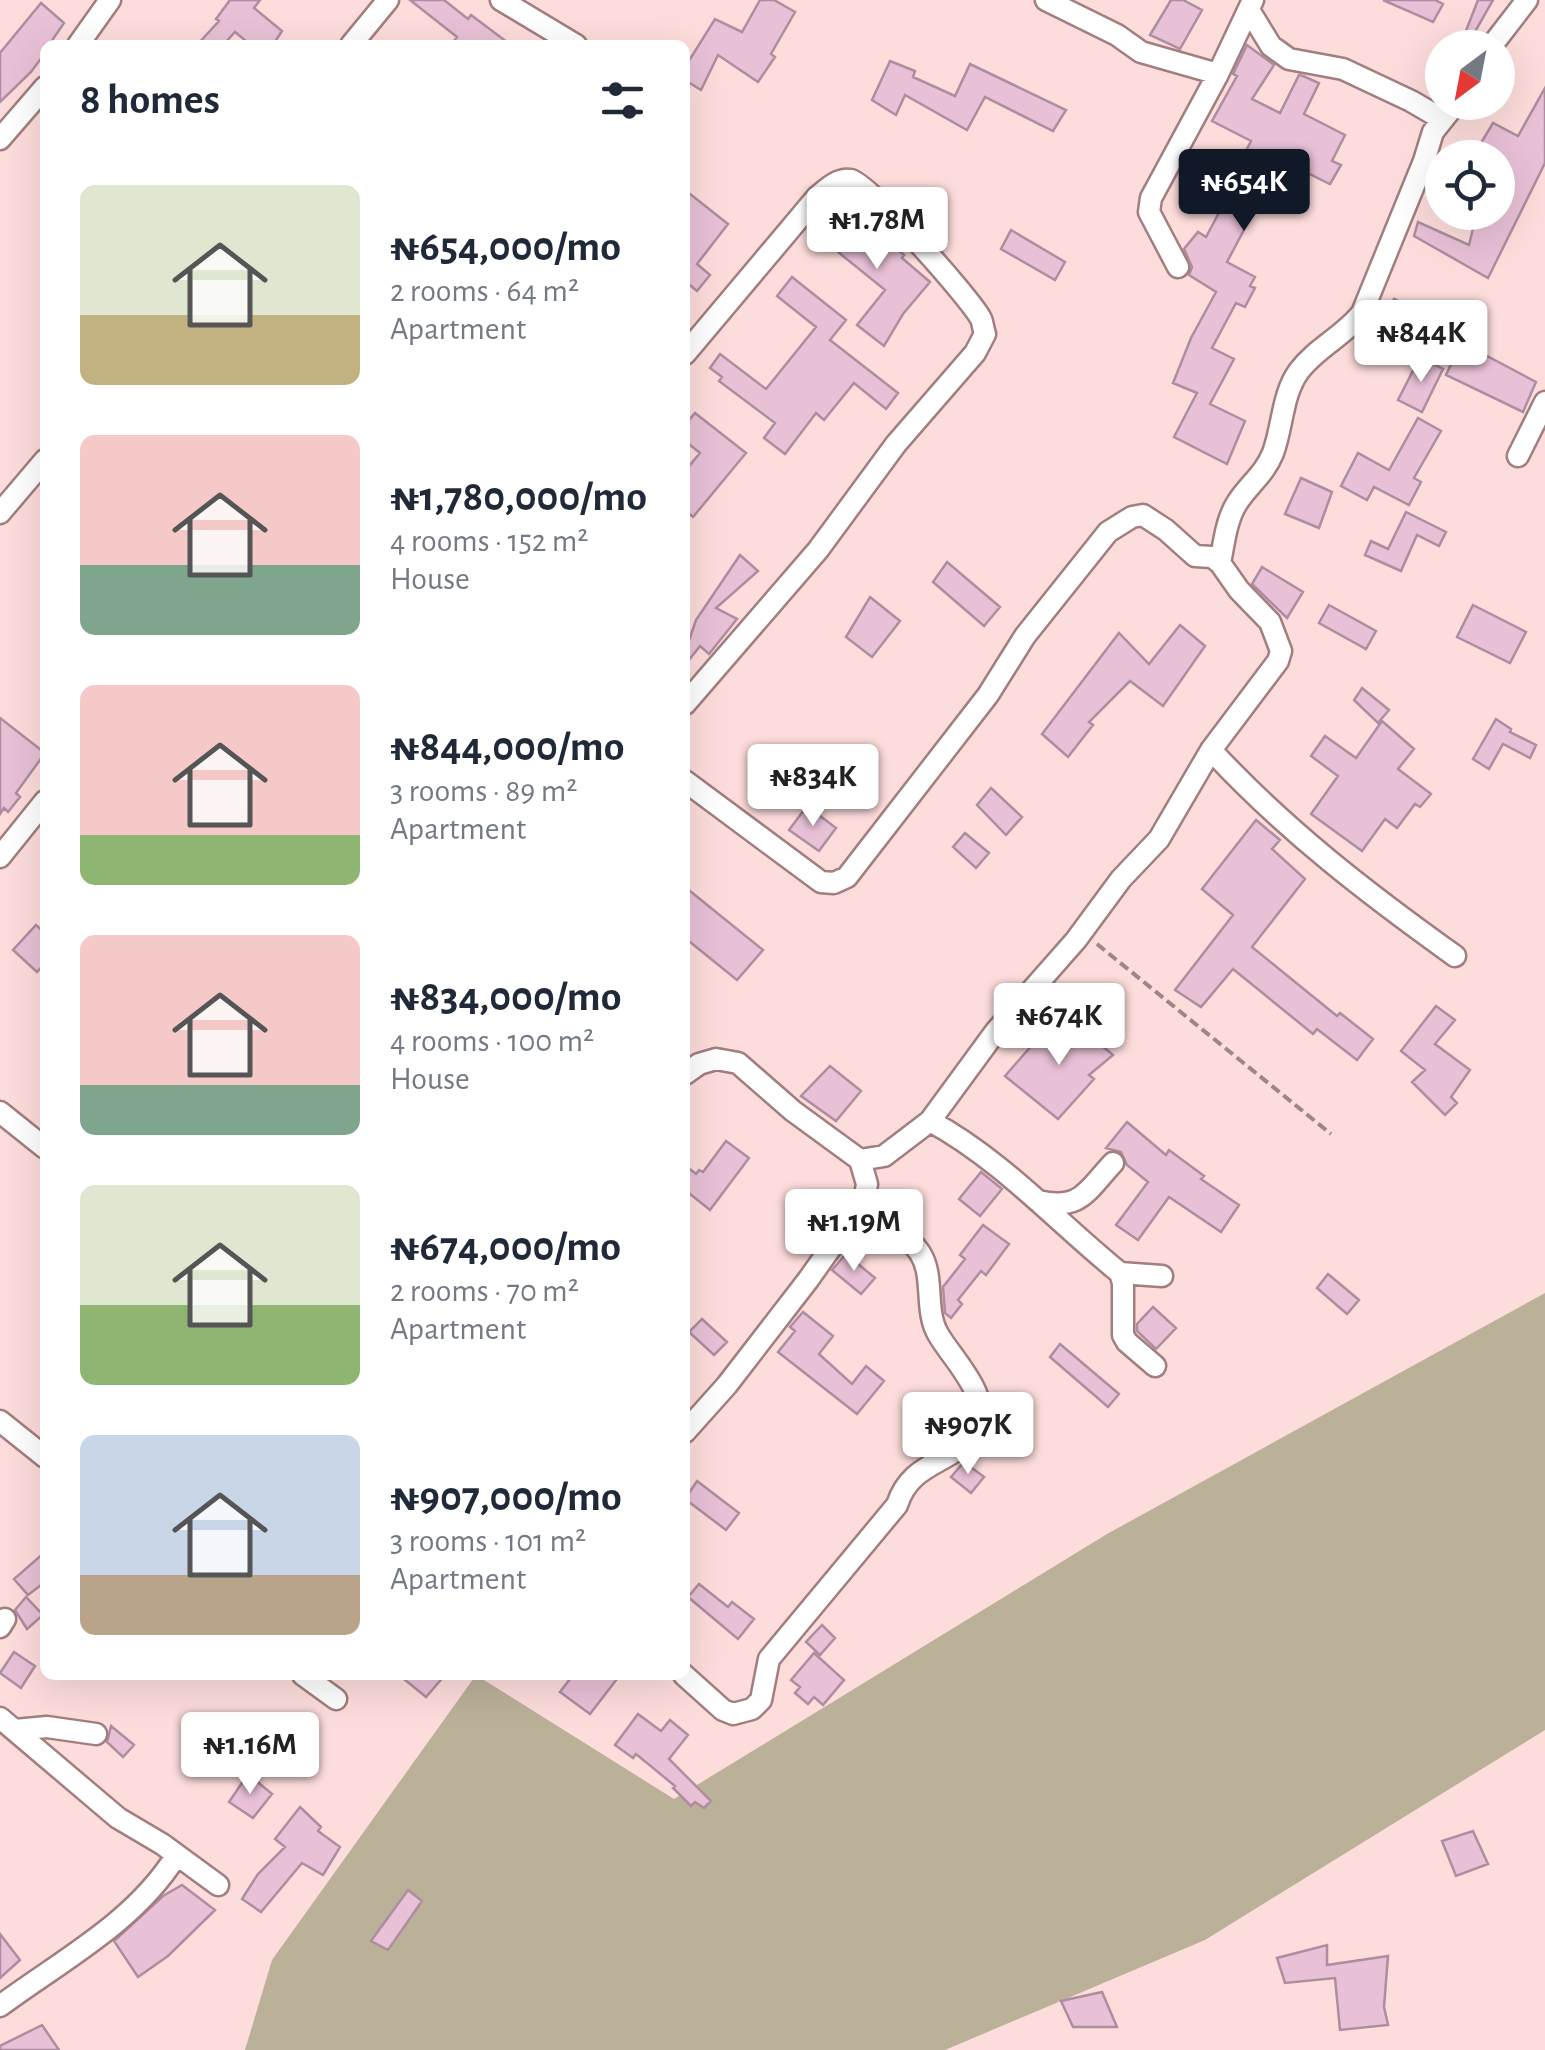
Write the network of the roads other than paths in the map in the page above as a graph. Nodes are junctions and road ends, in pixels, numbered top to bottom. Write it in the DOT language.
graph roads {
  1 [pos="388,0"];
  2 [pos="501,0"];
  3 [pos="1046,0"];
  4 [pos="106,1"];
  5 [pos="1251,5"];
  6 [pos="1533,6"];
  7 [pos="1508,30"];
  8 [pos="81,40"];
  9 [pos="355,40"];
  10 [pos="568,40"];
  11 [pos="1218,74"];
  12 [pos="40,93"];
  13 [pos="1425,108"];
  14 [pos="1441,120"];
  15 [pos="0,139"];
  16 [pos="1178,268"];
  17 [pos="690,348"];
  18 [pos="1545,402"];
  19 [pos="1518,456"];
  20 [pos="40,465"];
  21 [pos="2,506"];
  22 [pos="1220,563"];
  23 [pos="690,698"];
  24 [pos="1211,750"];
  25 [pos="690,784"];
  26 [pos="40,807"];
  27 [pos="0,857"];
  28 [pos="1456,956"];
  29 [pos="690,1070"];
  30 [pos="0,1112"];
  31 [pos="930,1120"];
  32 [pos="40,1144"];
  33 [pos="860,1160"];
  34 [pos="1113,1164"];
  35 [pos="1037,1200"];
  36 [pos="864,1201"];
  37 [pos="1120,1273"];
  38 [pos="1162,1276"];
  39 [pos="1156,1366"];
  40 [pos="0,1421"];
  41 [pos="690,1426"];
  42 [pos="40,1453"];
  43 [pos="310,1680"];
  44 [pos="690,1680"];
  45 [pos="336,1699"];
  46 [pos="8,1724"];
  47 [pos="96,1734"];
  48 [pos="176,1856"];
  49 [pos="218,1885"];
  50 [pos="0,2006"];
  1 -- 9 [label="street"];
  2 -- 10 [label="street"];
  3 -- 11 [label="street"];
  4 -- 8 [label="street"];
  5 -- 11 [label="street"];
  5 -- 13 [label="street"];
  6 -- 7 [label="street"];
  11 -- 16 [label="street"];
  12 -- 15 [label="street"];
  14 -- 22 [label="street"];
  17 -- 23 [label="street"];
  18 -- 19 [label="street"];
  20 -- 21 [label="street"];
  22 -- 24 [label="street"];
  22 -- 25 [label="street"];
  24 -- 28 [label="street"];
  24 -- 31 [label="street"];
  26 -- 27 [label="street"];
  29 -- 33 [label="street"];
  30 -- 32 [label="street"];
  31 -- 33 [label="street"];
  31 -- 35 [label="street"];
  33 -- 36 [label="street"];
  34 -- 35 [label="street"];
  35 -- 37 [label="street"];
  36 -- 41 [label="street"];
  36 -- 44 [label="street"];
  37 -- 38 [label="street"];
  37 -- 39 [label="street"];
  40 -- 42 [label="street"];
  43 -- 45 [label="street"];
  46 -- 47 [label="street"];
  46 -- 48 [label="street"];
  48 -- 49 [label="street"];
  48 -- 50 [label="street"];
}
